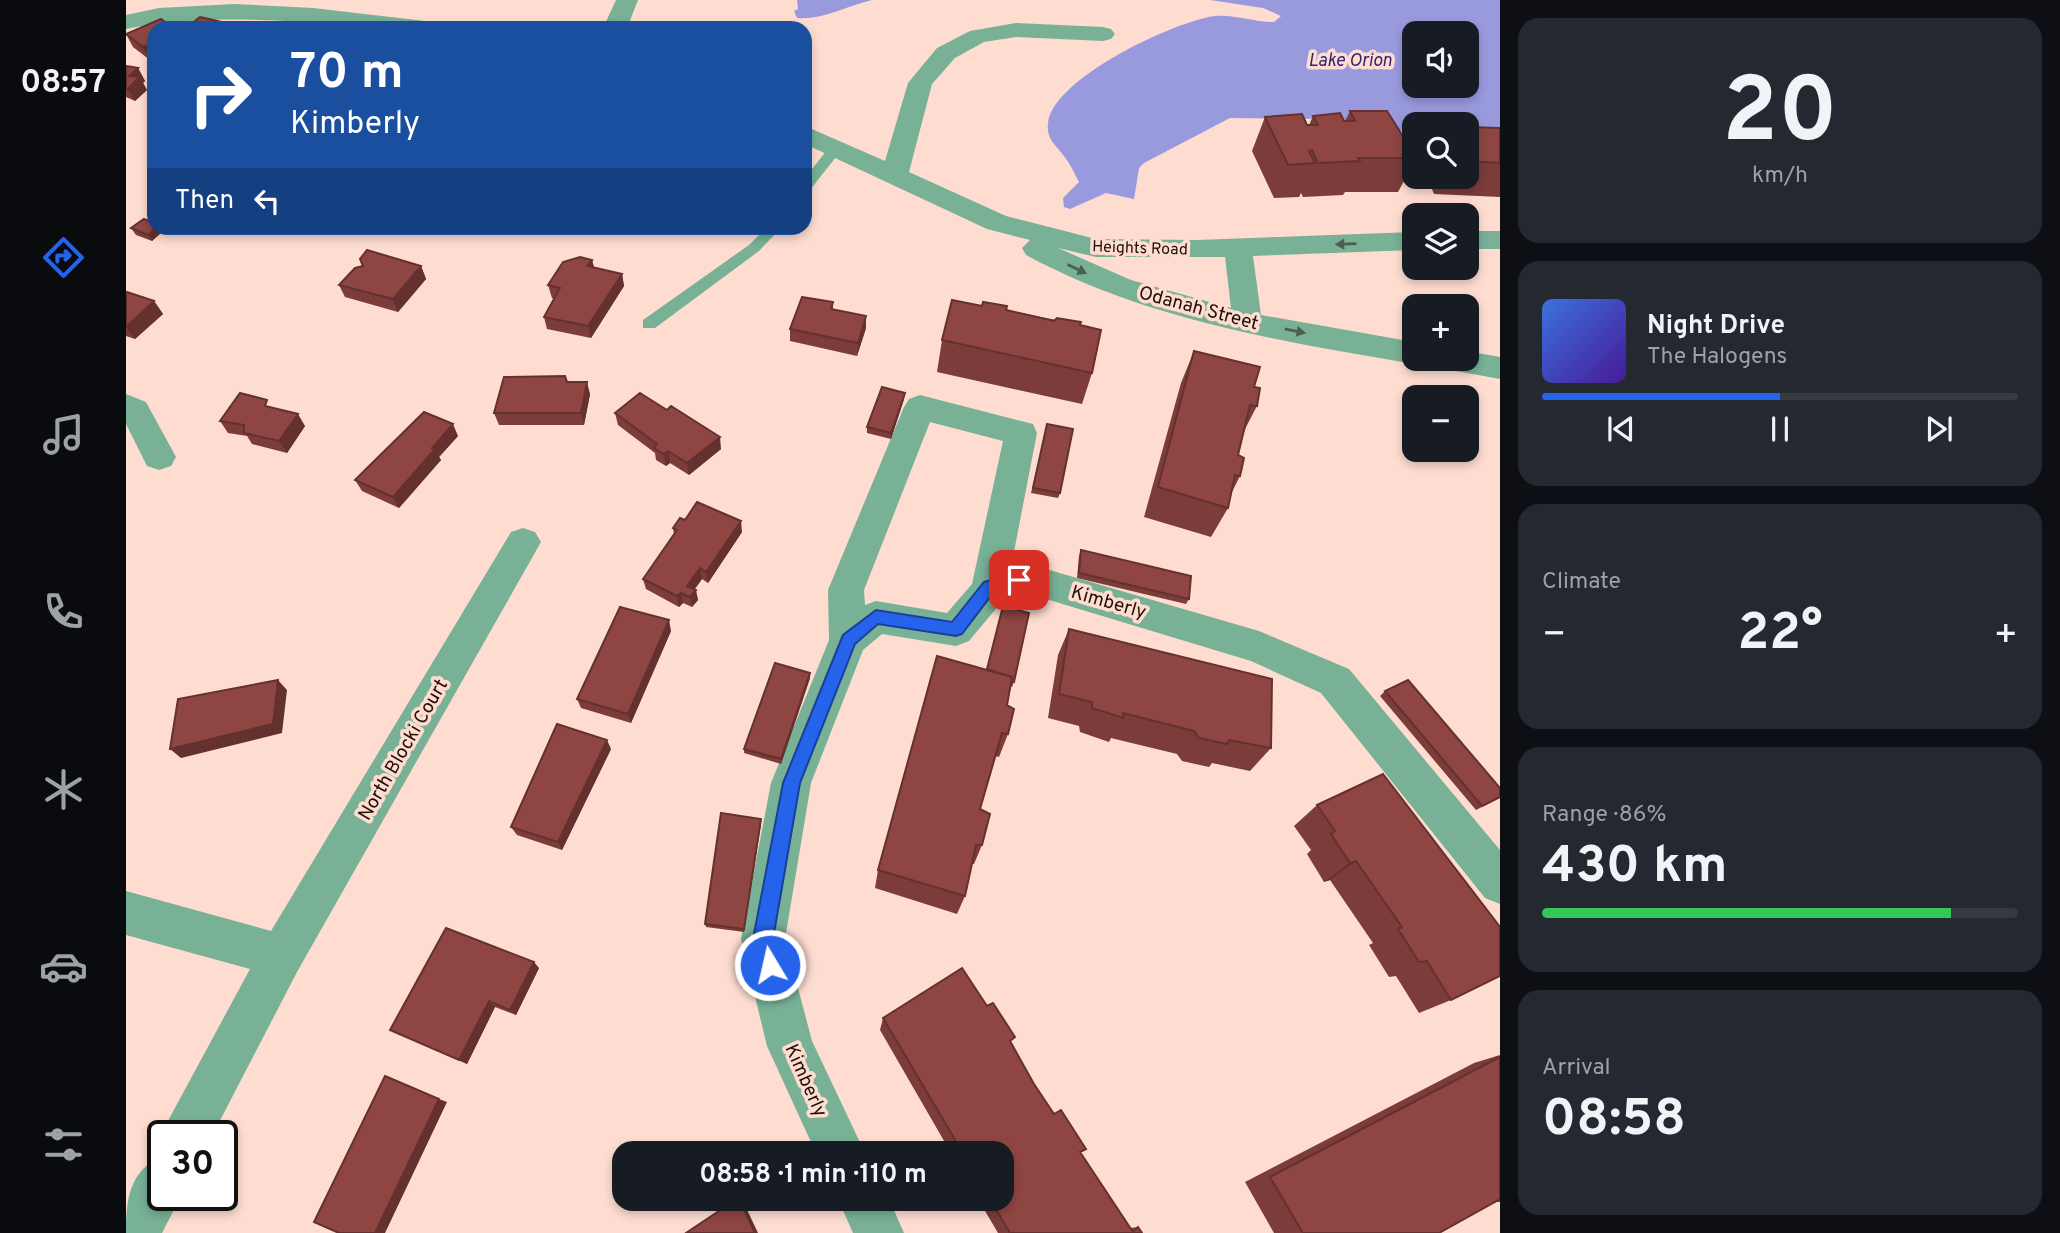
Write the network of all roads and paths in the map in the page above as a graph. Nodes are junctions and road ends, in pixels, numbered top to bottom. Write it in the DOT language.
graph roads {
  1 [pos="381,0"];
  2 [pos="627,0"];
  3 [pos="165,5"];
  4 [pos="364,19"];
  5 [pos="378,21"];
  6 [pos="618,21"];
  7 [pos="126,22"];
  8 [pos="1103,34"];
  9 [pos="812,140"];
  10 [pos="831,155"];
  11 [pos="812,160"];
  12 [pos="894,177"];
  13 [pos="812,178"];
  14 [pos="996,223"];
  15 [pos="767,235"];
  16 [pos="1479,240"];
  17 [pos="1500,240"];
  18 [pos="1402,241"];
  19 [pos="1238,248"];
  20 [pos="1247,320"];
  21 [pos="649,324"];
  22 [pos="1402,352"];
  23 [pos="1479,365"];
  24 [pos="1500,368"];
  25 [pos="126,406"];
  26 [pos="159,457"];
  27 [pos="523,542"];
  28 [pos="989,586"];
  29 [pos="848,640"];
  30 [pos="1500,883"];
  31 [pos="126,913"];
  32 [pos="281,956"];
  33 [pos="194,1120"];
  34 [pos="835,1141"];
  35 [pos="147,1211"];
  36 [pos="869,1211"];
  37 [pos="135,1233"];
  38 [pos="879,1233"];
  1 -- 4 [label="street"];
  2 -- 6 [label="street"];
  3 -- 4 [label="street"];
  3 -- 7 [label="street"];
  4 -- 5 [label="street"];
  8 -- 12 [label="street"];
  9 -- 10 [label="street, Heights Road"];
  10 -- 11 [label="lane"];
  10 -- 12 [label="street, Heights Road"];
  10 -- 13 [label="lane"];
  12 -- 14 [label="street, Heights Road"];
  14 -- 19 [label="street, Heights Road"];
  14 -- 20 [label="street, Odanah Street, one-way"];
  15 -- 21 [label="lane"];
  16 -- 17 [label="street"];
  18 -- 19 [label="street, Heights Road, one-way"];
  19 -- 20 [label="street"];
  20 -- 22 [label="street, Odanah Street, one-way"];
  23 -- 24 [label="street"];
  25 -- 26 [label="street"];
  27 -- 32 [label="street, North Blocki Court"];
  28 -- 29 [label="street, Kimberly"];
  28 -- 29 [label="street"];
  28 -- 30 [label="street, Kimberly"];
  29 -- 34 [label="street, Kimberly"];
  31 -- 32 [label="street"];
  32 -- 33 [label="street, North Blocki Court"];
  35 -- 37 [label="street"];
  36 -- 38 [label="street"];
}
